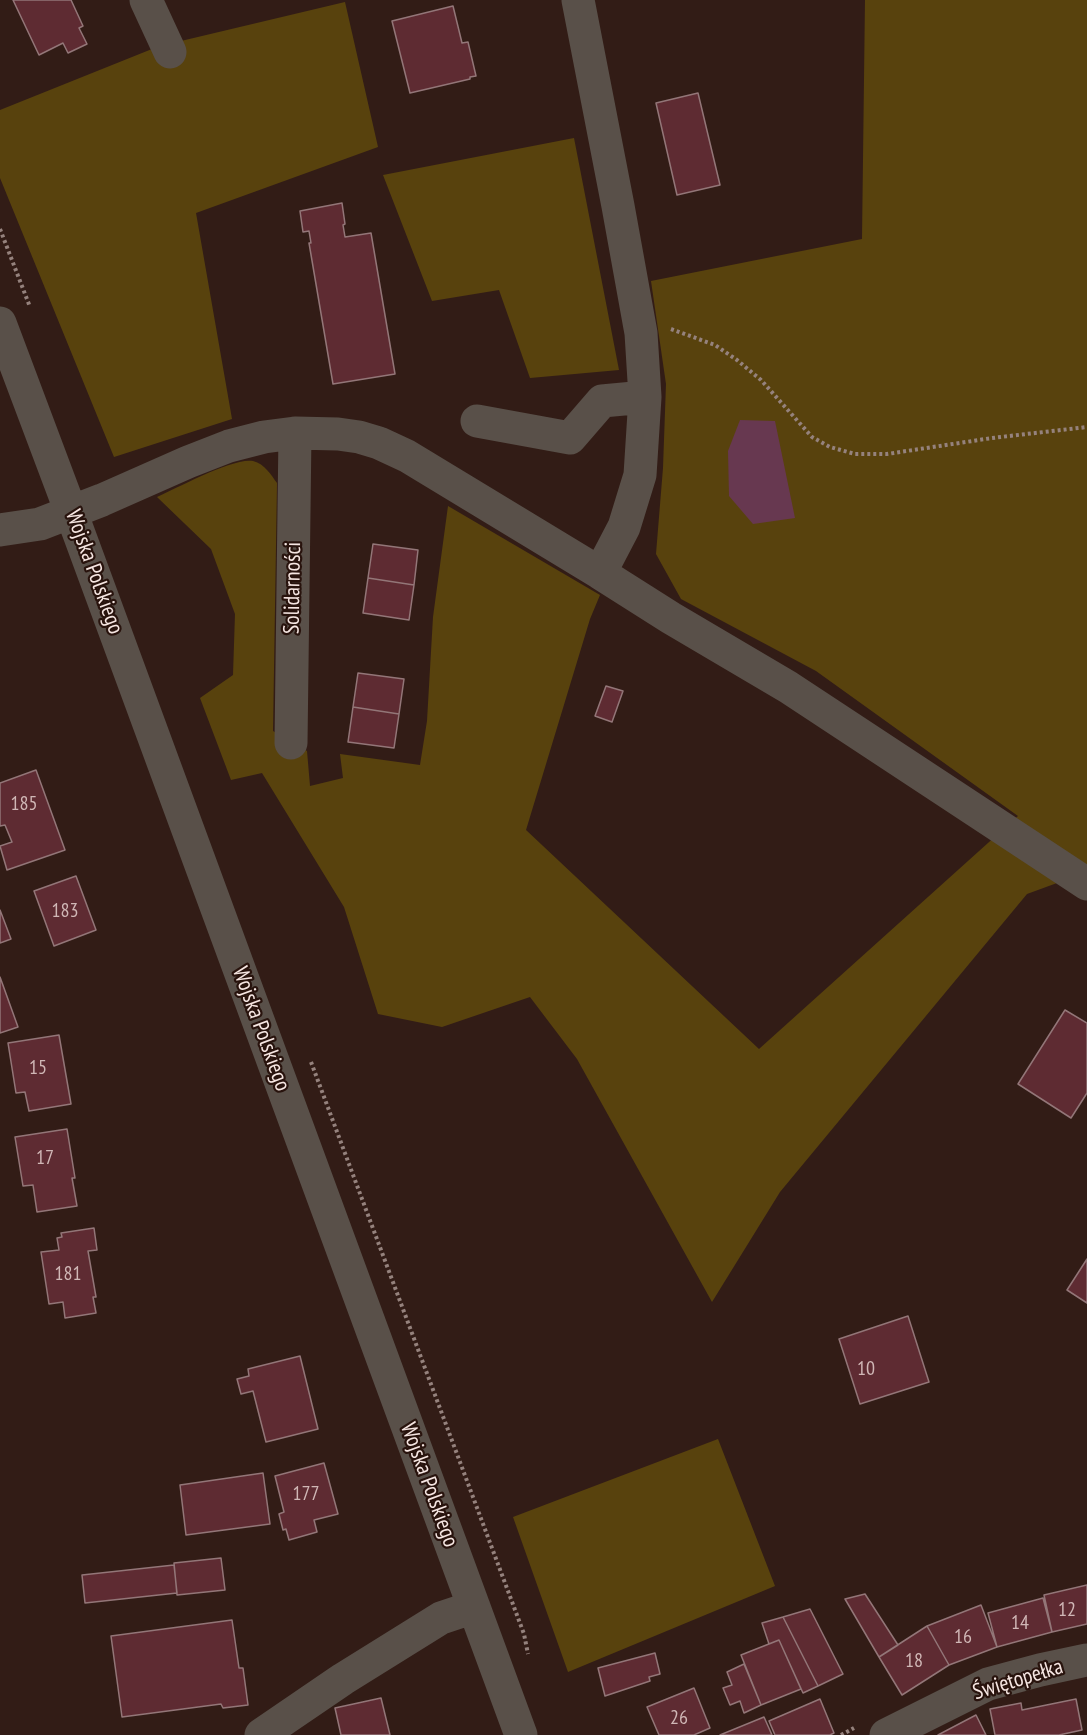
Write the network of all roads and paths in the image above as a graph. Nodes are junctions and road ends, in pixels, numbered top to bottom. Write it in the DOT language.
graph roads {
  1 [pos="146,0"];
  2 [pos="578,0"];
  3 [pos="170,52"];
  4 [pos="0,323"];
  5 [pos="640,328"];
  6 [pos="645,397"];
  7 [pos="477,421"];
  8 [pos="1087,427"];
  9 [pos="295,433"];
  10 [pos="71,512"];
  11 [pos="0,530"];
  12 [pos="600,573"];
  13 [pos="291,742"];
  14 [pos="1087,884"];
  15 [pos="474,1607"];
  16 [pos="1087,1660"];
  17 [pos="261,1735"];
  18 [pos="521,1735"];
  19 [pos="886,1735"];
  1 -- 3 [label="street"];
  2 -- 5 [label="street"];
  4 -- 10 [label="street, Wojska Polskiego"];
  5 -- 6 [label="street"];
  5 -- 8 [label="path"];
  6 -- 7 [label="street"];
  6 -- 12 [label="street"];
  9 -- 10 [label="street"];
  9 -- 12 [label="street"];
  9 -- 13 [label="street, Solidarności"];
  10 -- 11 [label="street"];
  10 -- 15 [label="street, Wojska Polskiego"];
  12 -- 14 [label="street"];
  15 -- 17 [label="street"];
  15 -- 18 [label="street, Wojska Polskiego"];
  16 -- 19 [label="street, Świętopełka"];
}
